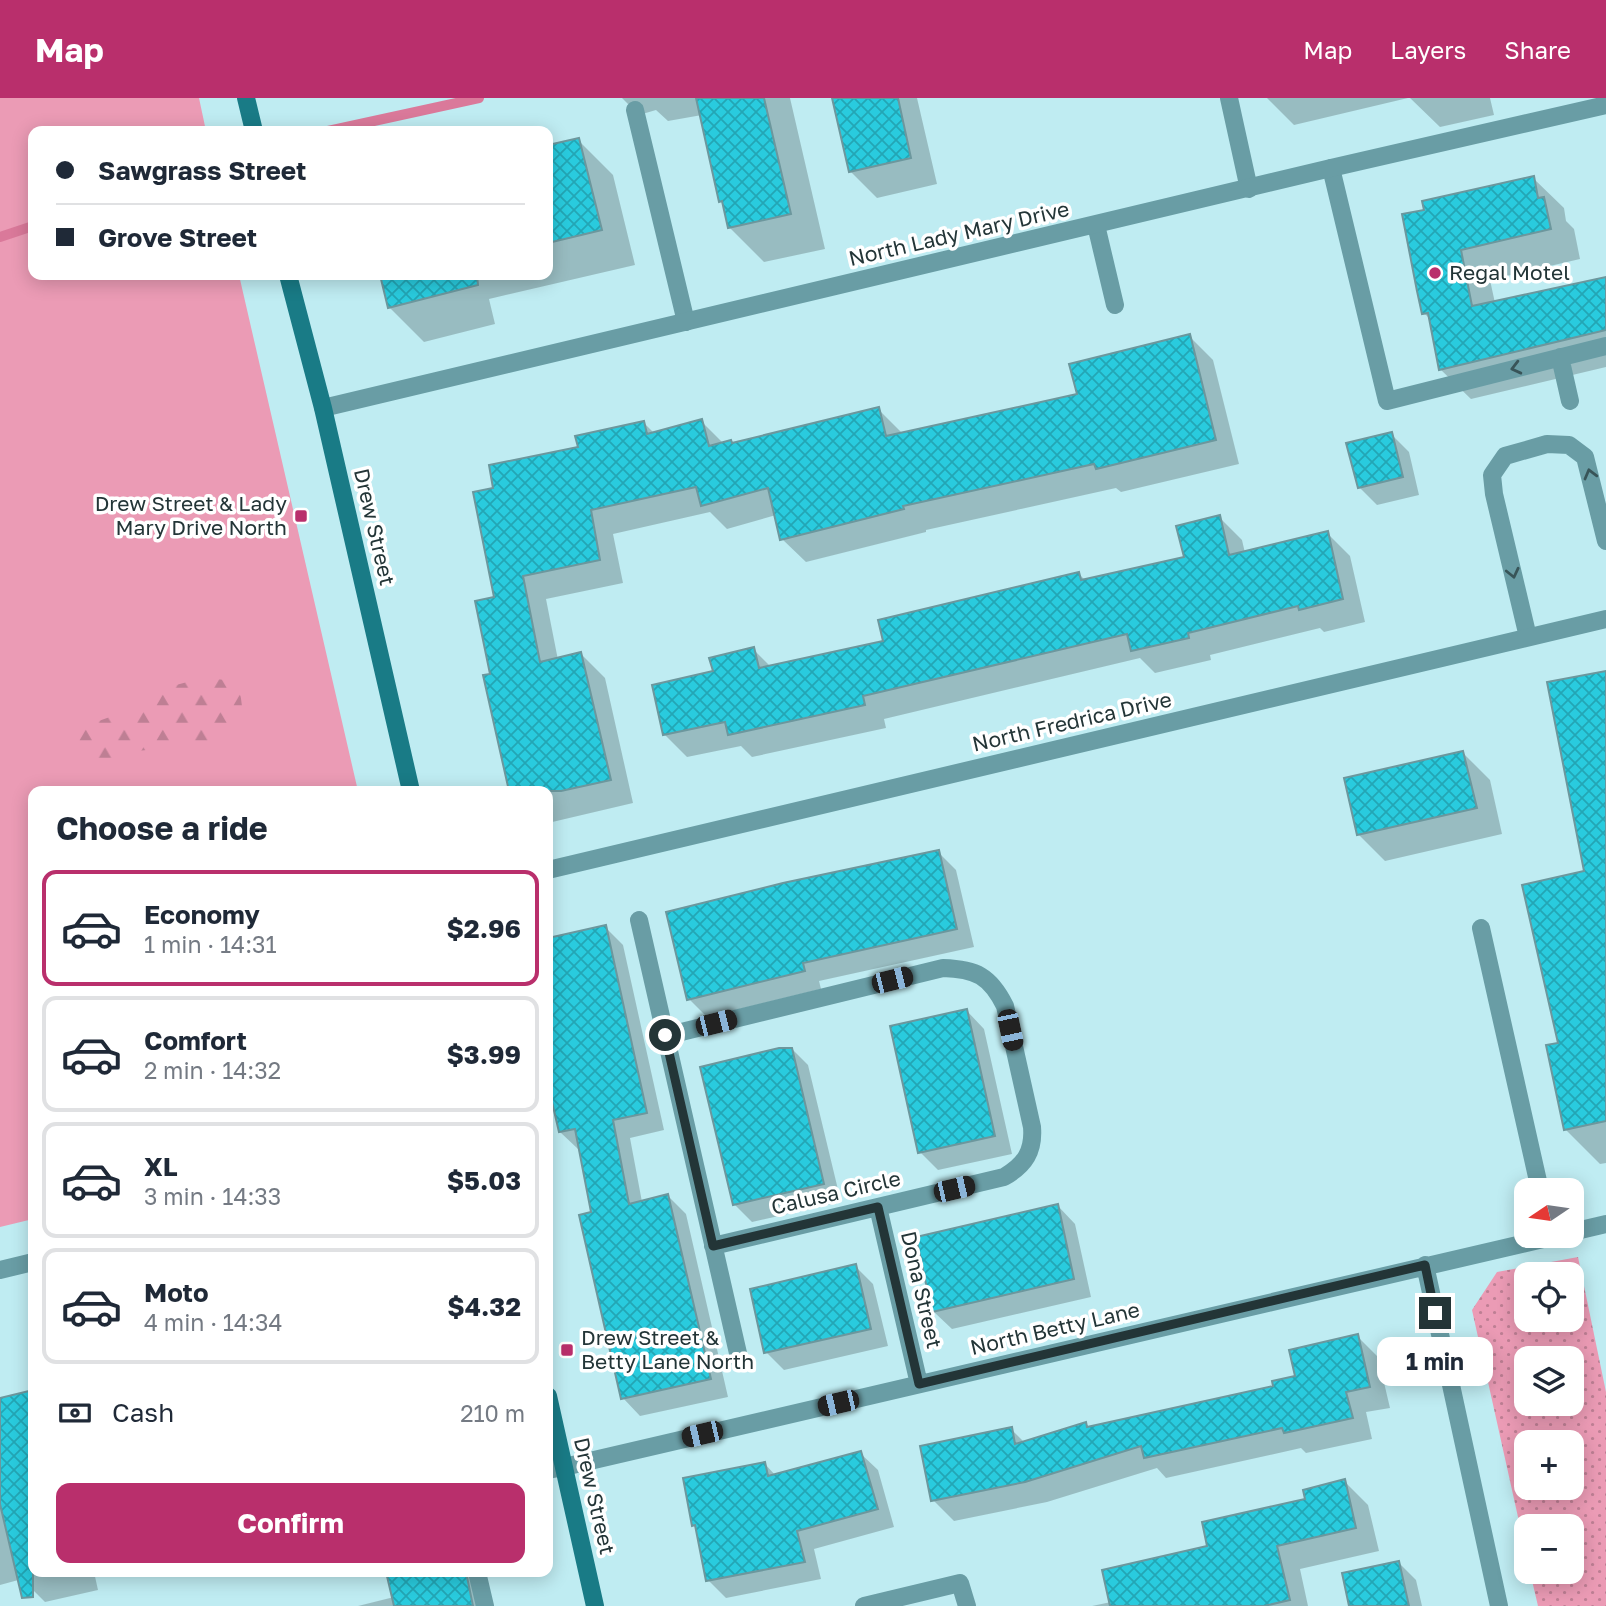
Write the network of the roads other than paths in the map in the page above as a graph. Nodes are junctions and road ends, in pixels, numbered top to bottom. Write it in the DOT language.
graph roads {
  1 [pos="246,98"];
  2 [pos="1229,98"];
  3 [pos="1606,105"];
  4 [pos="635,110"];
  5 [pos="253,126"];
  6 [pos="1331,168"];
  7 [pos="1249,189"];
  8 [pos="1096,225"];
  9 [pos="289,280"];
  10 [pos="1115,305"];
  11 [pos="686,322"];
  12 [pos="1606,346"];
  13 [pos="1560,358"];
  14 [pos="1570,401"];
  15 [pos="323,408"];
  16 [pos="1606,541"];
  17 [pos="1606,619"];
  18 [pos="1528,637"];
  19 [pos="410,786"];
  20 [pos="553,869"];
  21 [pos="639,920"];
  22 [pos="1481,928"];
  23 [pos="665,1035"];
  24 [pos="1537,1178"];
  25 [pos="878,1207"];
  26 [pos="1606,1224"];
  27 [pos="1584,1229"];
  28 [pos="1514,1245"];
  29 [pos="713,1246"];
  30 [pos="28,1263"];
  31 [pos="1425,1265"];
  32 [pos="0,1270"];
  33 [pos="740,1362"];
  34 [pos="919,1384"];
  35 [pos="553,1441"];
  36 [pos="556,1468"];
  37 [pos="478,1577"];
  38 [pos="485,1606"];
  39 [pos="595,1606"];
  40 [pos="864,1606"];
  41 [pos="967,1606"];
  42 [pos="1499,1606"];
  1 -- 5 [label="main road"];
  2 -- 7 [label="street"];
  3 -- 6 [label="street, North Lady Mary Drive"];
  4 -- 11 [label="street"];
  6 -- 7 [label="street, North Lady Mary Drive"];
  13 -- 6 [label="street, one-way"];
  7 -- 8 [label="street, North Lady Mary Drive"];
  8 -- 10 [label="street"];
  8 -- 11 [label="street, North Lady Mary Drive"];
  9 -- 15 [label="main road, Drew Street"];
  11 -- 15 [label="street, North Lady Mary Drive"];
  12 -- 13 [label="street"];
  13 -- 14 [label="street"];
  15 -- 19 [label="main road, Drew Street"];
  16 -- 18 [label="street, one-way"];
  17 -- 18 [label="street, North Fredrica Drive"];
  18 -- 20 [label="street, North Fredrica Drive"];
  21 -- 23 [label="street"];
  22 -- 24 [label="street"];
  23 -- 25 [label="street, Calusa Circle"];
  23 -- 29 [label="street"];
  25 -- 29 [label="street, Calusa Circle"];
  25 -- 34 [label="street, Dona Street"];
  26 -- 27 [label="street"];
  28 -- 31 [label="street, North Betty Lane"];
  29 -- 33 [label="street"];
  30 -- 32 [label="street"];
  31 -- 34 [label="street, North Betty Lane"];
  31 -- 42 [label="street"];
  34 -- 36 [label="street, North Betty Lane"];
  35 -- 36 [label="main road, Drew Street"];
  36 -- 39 [label="main road, Drew Street"];
  37 -- 38 [label="street"];
  40 -- 41 [label="street"];
}
